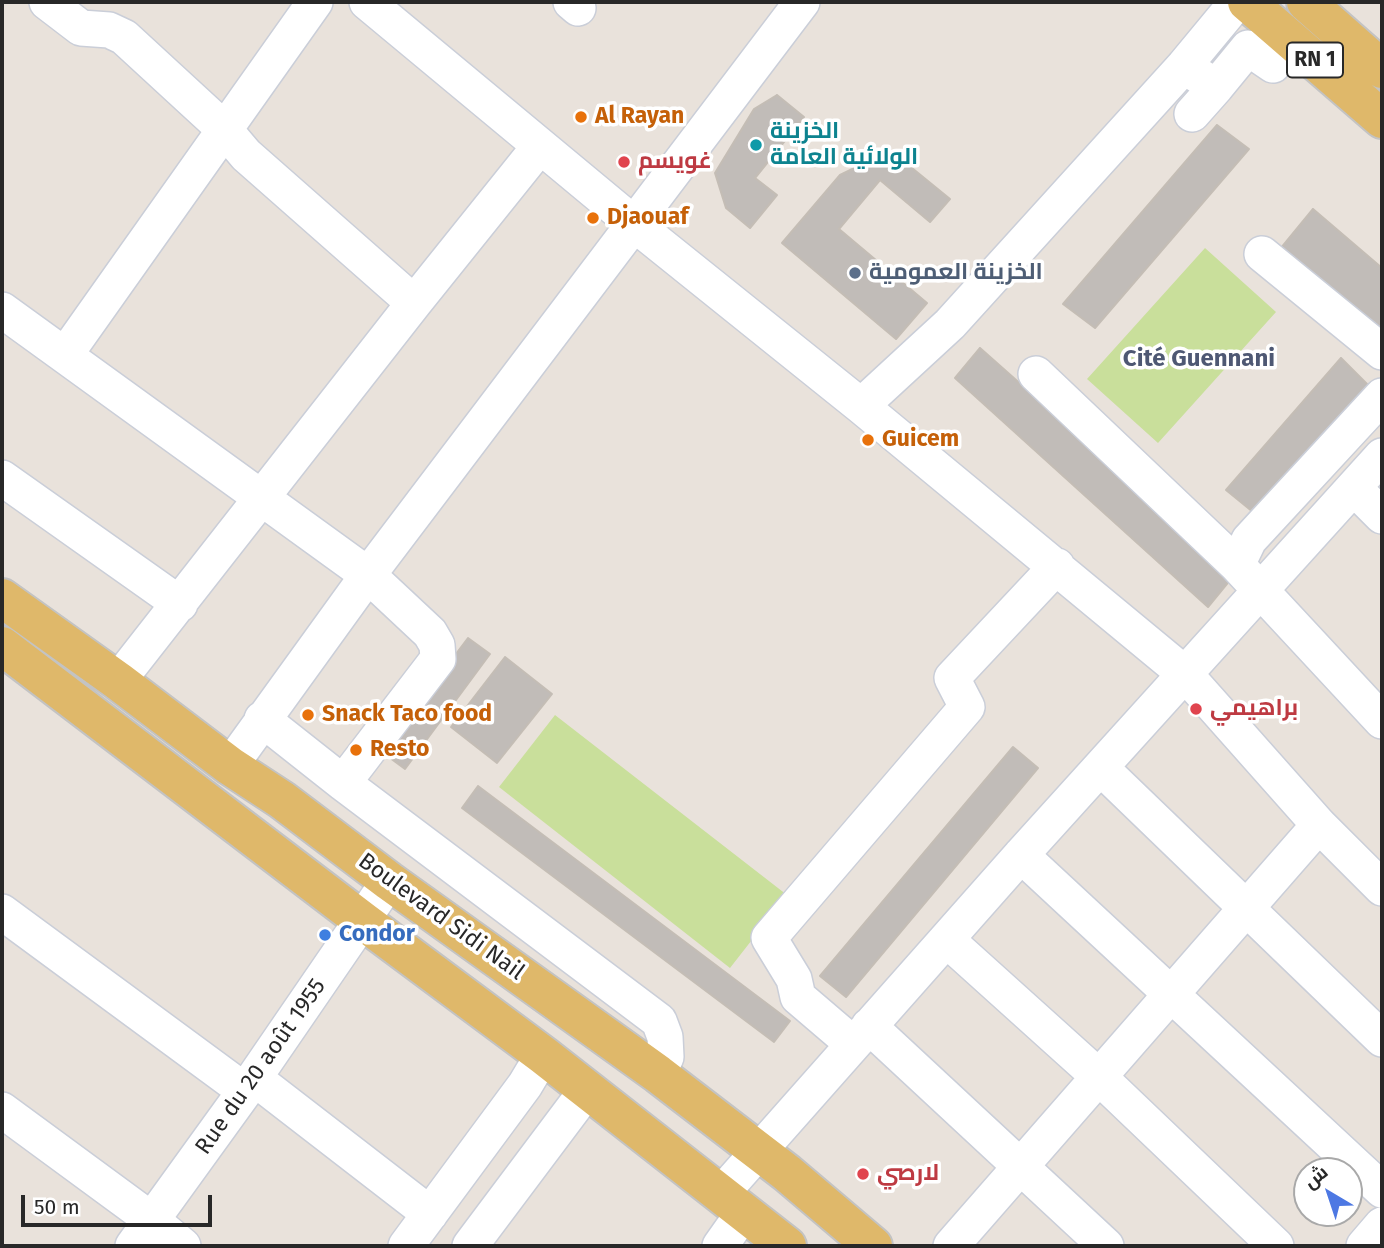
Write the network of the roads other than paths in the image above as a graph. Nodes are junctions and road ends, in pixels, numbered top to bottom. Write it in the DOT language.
graph roads {
  1 [pos="47,2"];
  2 [pos="315,2"];
  3 [pos="367,2"];
  4 [pos="802,2"];
  5 [pos="1237,2"];
  6 [pos="1247,2"];
  7 [pos="1306,2"];
  8 [pos="1273,65"];
  9 [pos="1184,66"];
  10 [pos="1382,69"];
  11 [pos="1216,87"];
  12 [pos="1192,114"];
  13 [pos="1382,119"];
  14 [pos="224,129"];
  15 [pos="540,146"];
  16 [pos="632,223"];
  17 [pos="1262,254"];
  18 [pos="414,303"];
  19 [pos="2,310"];
  20 [pos="1382,352"];
  21 [pos="65,355"];
  22 [pos="1036,374"];
  23 [pos="1382,396"];
  24 [pos="861,406"];
  25 [pos="1382,456"];
  26 [pos="2,478"];
  27 [pos="1354,488"];
  28 [pos="262,497"];
  29 [pos="1382,516"];
  30 [pos="1057,566"];
  31 [pos="368,575"];
  32 [pos="1249,577"];
  33 [pos="2,598"];
  34 [pos="180,604"];
  35 [pos="4,653"];
  36 [pos="1185,674"];
  37 [pos="118,681"];
  38 [pos="262,719"];
  39 [pos="1382,721"];
  40 [pos="230,766"];
  41 [pos="1101,768"];
  42 [pos="343,783"];
  43 [pos="1319,825"];
  44 [pos="1021,855"];
  45 [pos="388,881"];
  46 [pos="1382,888"];
  47 [pos="1247,908"];
  48 [pos="2,912"];
  49 [pos="363,922"];
  50 [pos="947,940"];
  51 [pos="1169,994"];
  52 [pos="861,1035"];
  53 [pos="1382,1039"];
  54 [pos="542,1055"];
  55 [pos="658,1074"];
  56 [pos="1098,1076"];
  57 [pos="249,1085"];
  58 [pos="587,1090"];
  59 [pos="2,1110"];
  60 [pos="759,1151"];
  61 [pos="1022,1167"];
  62 [pos="1382,1190"];
  63 [pos="732,1203"];
  64 [pos="430,1214"];
  65 [pos="1382,1225"];
  66 [pos="143,1233"];
  67 [pos="183,1246"];
  68 [pos="406,1246"];
  69 [pos="470,1246"];
  70 [pos="720,1246"];
  71 [pos="788,1246"];
  72 [pos="873,1246"];
  73 [pos="951,1246"];
  74 [pos="1106,1246"];
  75 [pos="1276,1246"];
  76 [pos="1364,1246"];
  1 -- 14 [label="street"];
  2 -- 14 [label="street"];
  3 -- 15 [label="street"];
  4 -- 16 [label="street"];
  5 -- 9 [label="street"];
  6 -- 13 [label="main road, RN 1"];
  7 -- 10 [label="main road, RN 1"];
  8 -- 11 [label="street"];
  9 -- 11 [label="street"];
  9 -- 24 [label="street"];
  11 -- 12 [label="street"];
  14 -- 18 [label="street"];
  14 -- 21 [label="street"];
  15 -- 16 [label="street"];
  15 -- 18 [label="street"];
  16 -- 24 [label="street"];
  16 -- 31 [label="street"];
  17 -- 20 [label="street"];
  18 -- 28 [label="street"];
  19 -- 21 [label="street"];
  21 -- 28 [label="street"];
  22 -- 32 [label="street"];
  23 -- 32 [label="street"];
  24 -- 30 [label="street"];
  25 -- 27 [label="street"];
  26 -- 34 [label="street"];
  27 -- 29 [label="street"];
  27 -- 32 [label="street"];
  28 -- 31 [label="street"];
  28 -- 34 [label="street"];
  30 -- 36 [label="street"];
  30 -- 52 [label="street"];
  31 -- 38 [label="street"];
  31 -- 42 [label="street"];
  32 -- 36 [label="street"];
  32 -- 39 [label="street"];
  33 -- 37 [label="main road, Boulevard Sidi Nail"];
  34 -- 37 [label="street"];
  35 -- 49 [label="main road"];
  36 -- 41 [label="street"];
  36 -- 43 [label="street"];
  37 -- 40 [label="main road, Boulevard Sidi Nail"];
  38 -- 40 [label="street"];
  38 -- 42 [label="street"];
  40 -- 45 [label="main road, Boulevard Sidi Nail"];
  41 -- 44 [label="street"];
  41 -- 47 [label="street"];
  42 -- 55 [label="street"];
  43 -- 46 [label="street"];
  43 -- 47 [label="street"];
  44 -- 50 [label="street"];
  44 -- 51 [label="street"];
  45 -- 49 [label="street, Rue du 20 août 1955"];
  45 -- 55 [label="main road, Boulevard Sidi Nail"];
  47 -- 51 [label="street"];
  47 -- 53 [label="street"];
  48 -- 57 [label="street"];
  49 -- 54 [label="main road"];
  49 -- 57 [label="street, Rue du 20 août 1955"];
  50 -- 52 [label="street"];
  50 -- 56 [label="street"];
  51 -- 56 [label="street"];
  51 -- 62 [label="street"];
  52 -- 60 [label="street"];
  52 -- 61 [label="street"];
  54 -- 58 [label="main road"];
  54 -- 64 [label="street"];
  55 -- 60 [label="main road, Boulevard Sidi Nail"];
  56 -- 61 [label="street"];
  56 -- 75 [label="street"];
  57 -- 64 [label="street"];
  57 -- 66 [label="street, Rue du 20 août 1955"];
  58 -- 63 [label="main road"];
  58 -- 69 [label="street"];
  59 -- 66 [label="street"];
  60 -- 63 [label="street"];
  60 -- 72 [label="main road, Boulevard Sidi Nail"];
  61 -- 73 [label="street"];
  61 -- 74 [label="street"];
  63 -- 70 [label="street"];
  63 -- 71 [label="main road"];
  64 -- 68 [label="street"];
  65 -- 76 [label="street"];
  66 -- 67 [label="street"];
}
